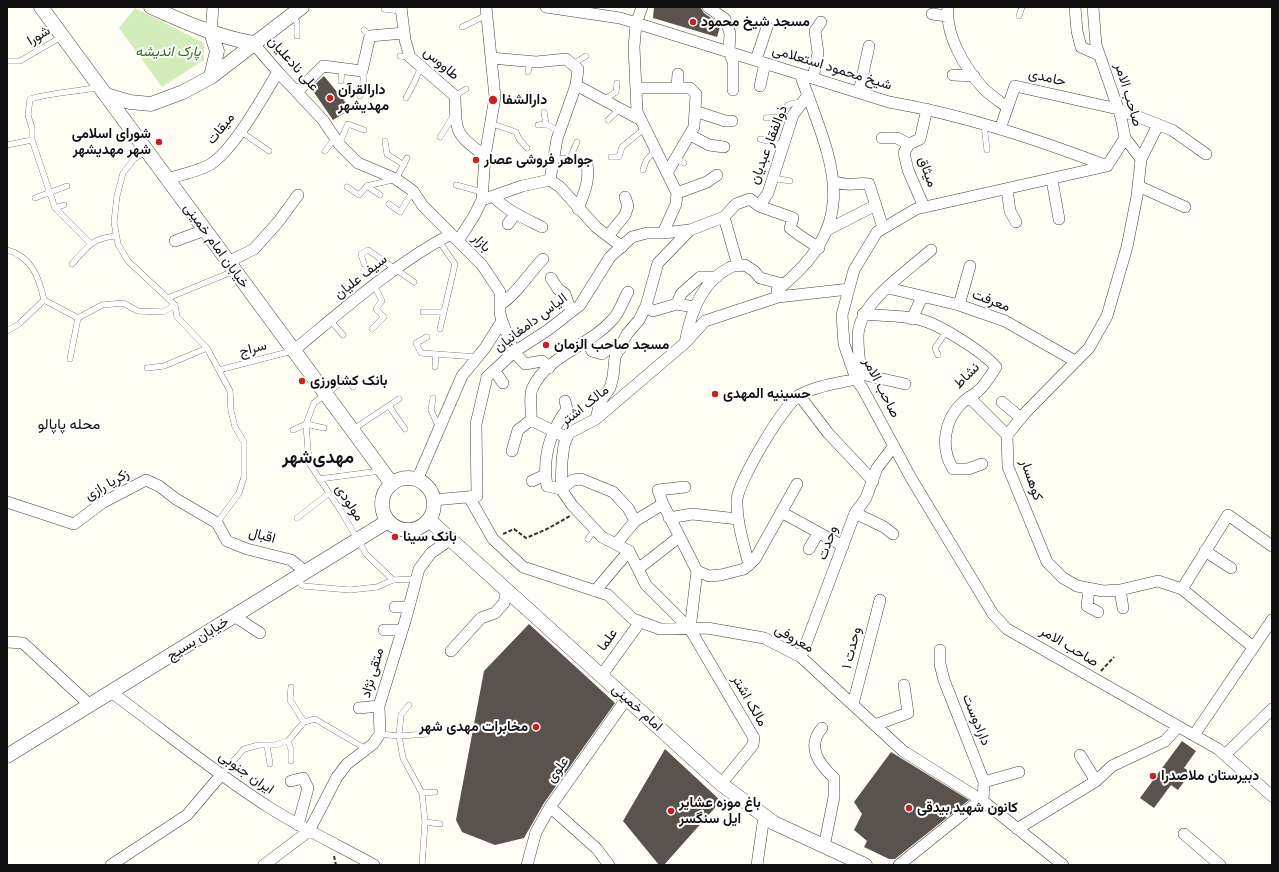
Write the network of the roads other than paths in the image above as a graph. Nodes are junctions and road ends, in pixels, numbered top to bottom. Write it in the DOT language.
graph roads {
  1 [pos="41,7"];
  2 [pos="213,7"];
  3 [pos="546,7"];
  4 [pos="642,7"];
  5 [pos="708,7"];
  6 [pos="728,7"];
  7 [pos="1022,7"];
  8 [pos="1075,7"];
  9 [pos="1093,7"];
  10 [pos="156,8"];
  11 [pos="384,9"];
  12 [pos="401,9"];
  13 [pos="297,11"];
  14 [pos="487,11"];
  15 [pos="947,12"];
  16 [pos="932,14"];
  17 [pos="1019,16"];
  18 [pos="725,19"];
  19 [pos="820,22"];
  20 [pos="636,24"];
  21 [pos="462,26"];
  22 [pos="767,27"];
  23 [pos="211,32"];
  24 [pos="404,33"];
  25 [pos="62,36"];
  26 [pos="296,36"];
  27 [pos="254,43"];
  28 [pos="869,46"];
  29 [pos="729,52"];
  30 [pos="1099,55"];
  31 [pos="586,56"];
  32 [pos="491,58"];
  33 [pos="7,61"];
  34 [pos="761,62"];
  35 [pos="573,64"];
  36 [pos="421,67"];
  37 [pos="342,69"];
  38 [pos="362,71"];
  39 [pos="278,72"];
  40 [pos="678,74"];
  41 [pos="800,74"];
  42 [pos="954,75"];
  43 [pos="974,76"];
  44 [pos="211,77"];
  45 [pos="813,78"];
  46 [pos="341,81"];
  47 [pos="618,83"];
  48 [pos="576,84"];
  49 [pos="760,86"];
  50 [pos="677,87"];
  51 [pos="636,88"];
  52 [pos="466,89"];
  53 [pos="733,90"];
  54 [pos="103,91"];
  55 [pos="297,92"];
  56 [pos="859,92"];
  57 [pos="360,96"];
  58 [pos="455,96"];
  59 [pos="406,98"];
  60 [pos="605,99"];
  61 [pos="805,99"];
  62 [pos="621,108"];
  63 [pos="927,108"];
  64 [pos="1007,108"];
  65 [pos="1118,109"];
  66 [pos="695,111"];
  67 [pos="544,112"];
  68 [pos="455,113"];
  69 [pos="766,118"];
  70 [pos="608,120"];
  71 [pos="732,121"];
  72 [pos="490,123"];
  73 [pos="546,124"];
  74 [pos="643,124"];
  75 [pos="984,124"];
  76 [pos="538,125"];
  77 [pos="1158,125"];
  78 [pos="1000,129"];
  79 [pos="364,130"];
  80 [pos="240,131"];
  81 [pos="560,132"];
  82 [pos="690,135"];
  83 [pos="440,137"];
  84 [pos="882,138"];
  85 [pos="1125,138"];
  86 [pos="760,139"];
  87 [pos="32,140"];
  88 [pos="337,141"];
  89 [pos="385,141"];
  90 [pos="577,142"];
  91 [pos="909,144"];
  92 [pos="7,145"];
  93 [pos="784,145"];
  94 [pos="526,148"];
  95 [pos="724,148"];
  96 [pos="656,149"];
  97 [pos="987,150"];
  98 [pos="147,151"];
  99 [pos="269,151"];
  100 [pos="325,151"];
  101 [pos="1206,154"];
  102 [pos="485,156"];
  103 [pos="611,157"];
  104 [pos="407,158"];
  105 [pos="554,159"];
  106 [pos="1141,159"];
  107 [pos="587,164"];
  108 [pos="404,165"];
  109 [pos="1107,166"];
  110 [pos="643,170"];
  111 [pos="667,173"];
  112 [pos="717,175"];
  113 [pos="773,178"];
  114 [pos="167,179"];
  115 [pos="396,179"];
  116 [pos="550,180"];
  117 [pos="1052,180"];
  118 [pos="790,181"];
  119 [pos="834,182"];
  120 [pos="456,185"];
  121 [pos="67,186"];
  122 [pos="367,186"];
  123 [pos="1138,186"];
  124 [pos="347,187"];
  125 [pos="1007,189"];
  126 [pos="413,191"];
  127 [pos="50,192"];
  128 [pos="677,193"];
  129 [pos="298,195"];
  130 [pos="380,195"];
  131 [pos="486,196"];
  132 [pos="624,197"];
  133 [pos="35,198"];
  134 [pos="389,204"];
  135 [pos="64,205"];
  136 [pos="876,205"];
  137 [pos="759,206"];
  138 [pos="924,207"];
  139 [pos="1185,207"];
  140 [pos="56,208"];
  141 [pos="578,208"];
  142 [pos="515,214"];
  143 [pos="724,216"];
  144 [pos="1059,218"];
  145 [pos="1016,222"];
  146 [pos="508,224"];
  147 [pos="542,227"];
  148 [pos="883,228"];
  149 [pos="205,230"];
  150 [pos="690,230"];
  151 [pos="826,230"];
  152 [pos="663,234"];
  153 [pos="116,236"];
  154 [pos="608,236"];
  155 [pos="455,238"];
  156 [pos="175,241"];
  157 [pos="439,241"];
  158 [pos="90,243"];
  159 [pos="622,247"];
  160 [pos="819,248"];
  161 [pos="7,250"];
  162 [pos="931,250"];
  163 [pos="544,259"];
  164 [pos="72,264"];
  165 [pos="364,264"];
  166 [pos="231,266"];
  167 [pos="738,266"];
  168 [pos="970,266"];
  169 [pos="394,270"];
  170 [pos="717,277"];
  171 [pos="551,278"];
  172 [pos="414,282"];
  173 [pos="784,284"];
  174 [pos="374,285"];
  175 [pos="888,288"];
  176 [pos="849,289"];
  177 [pos="628,292"];
  178 [pos="778,297"];
  179 [pos="922,297"];
  180 [pos="168,298"];
  181 [pos="44,300"];
  182 [pos="677,304"];
  183 [pos="175,305"];
  184 [pos="500,305"];
  185 [pos="959,305"];
  186 [pos="646,306"];
  187 [pos="694,307"];
  188 [pos="422,312"];
  189 [pos="444,312"];
  190 [pos="571,312"];
  191 [pos="864,314"];
  192 [pos="78,318"];
  193 [pos="912,319"];
  194 [pos="330,320"];
  195 [pos="502,322"];
  196 [pos="372,329"];
  197 [pos="440,329"];
  198 [pos="7,331"];
  199 [pos="946,332"];
  200 [pos="343,335"];
  201 [pos="427,338"];
  202 [pos="587,341"];
  203 [pos="685,343"];
  204 [pos="207,348"];
  205 [pos="620,349"];
  206 [pos="293,351"];
  207 [pos="514,352"];
  208 [pos="436,354"];
  209 [pos="938,355"];
  210 [pos="477,357"];
  211 [pos="70,359"];
  212 [pos="1075,361"];
  213 [pos="435,367"];
  214 [pos="146,368"];
  215 [pos="549,368"];
  216 [pos="624,369"];
  217 [pos="219,370"];
  218 [pos="494,370"];
  219 [pos="613,377"];
  220 [pos="858,377"];
  221 [pos="503,383"];
  222 [pos="905,384"];
  223 [pos="353,387"];
  224 [pos="325,394"];
  225 [pos="799,395"];
  226 [pos="969,397"];
  227 [pos="433,398"];
  228 [pos="399,399"];
  229 [pos="566,401"];
  230 [pos="1002,402"];
  231 [pos="389,406"];
  232 [pos="596,418"];
  233 [pos="1021,418"];
  234 [pos="531,420"];
  235 [pos="306,424"];
  236 [pos="324,428"];
  237 [pos="406,429"];
  238 [pos="293,430"];
  239 [pos="352,430"];
  240 [pos="440,430"];
  241 [pos="552,431"];
  242 [pos="1008,435"];
  243 [pos="567,438"];
  244 [pos="894,446"];
  245 [pos="512,451"];
  246 [pos="982,464"];
  247 [pos="382,471"];
  248 [pos="545,475"];
  249 [pos="319,479"];
  250 [pos="417,480"];
  251 [pos="532,481"];
  252 [pos="873,481"];
  253 [pos="392,484"];
  254 [pos="797,484"];
  255 [pos="684,487"];
  256 [pos="561,489"];
  257 [pos="328,494"];
  258 [pos="473,497"];
  259 [pos="434,500"];
  260 [pos="7,502"];
  261 [pos="663,504"];
  262 [pos="781,512"];
  263 [pos="855,513"];
  264 [pos="297,518"];
  265 [pos="670,518"];
  266 [pos="738,519"];
  267 [pos="429,520"];
  268 [pos="388,521"];
  269 [pos="636,521"];
  270 [pos="217,522"];
  271 [pos="595,530"];
  272 [pos="818,533"];
  273 [pos="893,534"];
  274 [pos="679,537"];
  275 [pos="588,538"];
  276 [pos="451,539"];
  277 [pos="358,540"];
  278 [pos="617,544"];
  279 [pos="843,546"];
  280 [pos="1272,546"];
  281 [pos="809,549"];
  282 [pos="629,551"];
  283 [pos="1206,551"];
  284 [pos="749,565"];
  285 [pos="1231,568"];
  286 [pos="638,569"];
  287 [pos="697,571"];
  288 [pos="301,575"];
  289 [pos="416,579"];
  290 [pos="393,580"];
  291 [pos="1089,589"];
  292 [pos="1182,589"];
  293 [pos="508,590"];
  294 [pos="1120,590"];
  295 [pos="595,591"];
  296 [pos="880,600"];
  297 [pos="395,607"];
  298 [pos="409,607"];
  299 [pos="1123,608"];
  300 [pos="1098,612"];
  301 [pos="234,616"];
  302 [pos="1272,620"];
  303 [pos="640,622"];
  304 [pos="690,629"];
  305 [pos="384,630"];
  306 [pos="402,630"];
  307 [pos="260,634"];
  308 [pos="7,642"];
  309 [pos="1253,647"];
  310 [pos="940,650"];
  311 [pos="451,651"];
  312 [pos="801,657"];
  313 [pos="601,676"];
  314 [pos="904,685"];
  315 [pos="291,687"];
  316 [pos="111,692"];
  317 [pos="626,698"];
  318 [pos="409,704"];
  319 [pos="853,704"];
  320 [pos="90,705"];
  321 [pos="379,706"];
  322 [pos="359,708"];
  323 [pos="1272,709"];
  324 [pos="304,722"];
  325 [pos="875,725"];
  326 [pos="1178,727"];
  327 [pos="822,728"];
  328 [pos="380,734"];
  329 [pos="427,734"];
  330 [pos="1194,735"];
  331 [pos="399,736"];
  332 [pos="288,741"];
  333 [pos="267,745"];
  334 [pos="367,750"];
  335 [pos="1226,754"];
  336 [pos="1080,755"];
  337 [pos="7,756"];
  338 [pos="291,761"];
  339 [pos="270,764"];
  340 [pos="1019,772"];
  341 [pos="221,775"];
  342 [pos="291,781"];
  343 [pos="984,782"];
  344 [pos="1096,782"];
  345 [pos="720,784"];
  346 [pos="1270,790"];
  347 [pos="435,792"];
  348 [pos="422,794"];
  349 [pos="982,801"];
  350 [pos="550,807"];
  351 [pos="764,816"];
  352 [pos="425,822"];
  353 [pos="440,824"];
  354 [pos="298,825"];
  355 [pos="1017,829"];
  356 [pos="308,831"];
  357 [pos="1184,834"];
  358 [pos="824,847"];
  359 [pos="600,854"];
  360 [pos="1214,863"];
  361 [pos="757,864"];
  362 [pos="110,865"];
  363 [pos="264,865"];
  364 [pos="374,865"];
  365 [pos="422,865"];
  366 [pos="527,865"];
  367 [pos="598,865"];
  368 [pos="609,865"];
  369 [pos="865,865"];
  370 [pos="899,865"];
  371 [pos="1063,865"];
  1 -- 25 [label="street, خیابان امام خمینی"];
  2 -- 23 [label="street"];
  3 -- 20 [label="street, شیخ محمود استعلامی"];
  4 -- 20 [label="street"];
  5 -- 18 [label="street"];
  6 -- 18 [label="street"];
  7 -- 17 [label="lane"];
  8 -- 30 [label="street"];
  9 -- 30 [label="street, صاحب الامر"];
  10 -- 23 [label="street"];
  11 -- 12 [label="lane"];
  12 -- 24 [label="street, طاووس"];
  13 -- 26 [label="lane"];
  13 -- 27 [label="street"];
  14 -- 21 [label="lane"];
  14 -- 32 [label="street, بازار"];
  15 -- 16 [label="street"];
  15 -- 43 [label="street"];
  18 -- 29 [label="street"];
  19 -- 45 [label="street"];
  20 -- 29 [label="street, شیخ محمود استعلامی"];
  20 -- 51 [label="street"];
  22 -- 34 [label="street"];
  23 -- 27 [label="street"];
  23 -- 44 [label="street"];
  24 -- 36 [label="street, طاووس"];
  24 -- 38 [label="street"];
  25 -- 33 [label="lane, شورا"];
  25 -- 54 [label="street, خیابان امام خمینی"];
  27 -- 39 [label="street, علی نادعلیان"];
  27 -- 44 [label="street"];
  28 -- 56 [label="street"];
  29 -- 34 [label="street, شیخ محمود استعلامی"];
  29 -- 53 [label="street"];
  30 -- 65 [label="street, صاحب الامر"];
  31 -- 35 [label="lane"];
  32 -- 35 [label="street"];
  32 -- 72 [label="street, بازار"];
  34 -- 41 [label="street, شیخ محمود استعلامی"];
  34 -- 49 [label="street"];
  35 -- 48 [label="street"];
  36 -- 58 [label="street, طاووس"];
  36 -- 59 [label="lane"];
  37 -- 38 [label="street"];
  37 -- 46 [label="lane"];
  37 -- 55 [label="street"];
  38 -- 57 [label="lane"];
  39 -- 55 [label="street, علی نادعلیان"];
  39 -- 80 [label="street, میقات"];
  40 -- 50 [label="street"];
  41 -- 45 [label="street, شیخ محمود استعلامی"];
  41 -- 61 [label="street"];
  42 -- 43 [label="street"];
  43 -- 64 [label="street"];
  44 -- 54 [label="street"];
  45 -- 56 [label="street, شیخ محمود استعلامی"];
  47 -- 60 [label="lane"];
  48 -- 60 [label="street"];
  48 -- 81 [label="street"];
  50 -- 51 [label="street"];
  50 -- 66 [label="street"];
  51 -- 74 [label="street"];
  52 -- 58 [label="lane"];
  54 -- 87 [label="lane"];
  54 -- 98 [label="street, خیابان امام خمینی"];
  55 -- 88 [label="street, علی نادعلیان"];
  56 -- 63 [label="street, شیخ محمود استعلامی"];
  58 -- 68 [label="street, طاووس"];
  60 -- 62 [label="street"];
  61 -- 69 [label="lane"];
  61 -- 93 [label="street, ذوالفقار عبدیان"];
  61 -- 119 [label="street"];
  62 -- 70 [label="lane"];
  62 -- 74 [label="street"];
  63 -- 75 [label="street, شیخ محمود استعلامی"];
  63 -- 91 [label="street, میثاق"];
  64 -- 65 [label="street, حامدی"];
  64 -- 78 [label="street, حامدی"];
  65 -- 77 [label="street"];
  65 -- 85 [label="street, صاحب الامر"];
  66 -- 71 [label="street"];
  66 -- 82 [label="street"];
  67 -- 73 [label="lane"];
  68 -- 83 [label="lane"];
  68 -- 102 [label="street, طاووس"];
  72 -- 94 [label="lane"];
  72 -- 102 [label="street, بازار"];
  73 -- 76 [label="lane"];
  73 -- 81 [label="lane"];
  74 -- 96 [label="street"];
  74 -- 103 [label="lane"];
  75 -- 78 [label="street, شیخ محمود استعلامی"];
  75 -- 97 [label="lane"];
  77 -- 101 [label="street"];
  77 -- 106 [label="street"];
  78 -- 109 [label="street, شیخ محمود استعلامی"];
  79 -- 88 [label="lane"];
  80 -- 99 [label="lane"];
  80 -- 114 [label="street, میقات"];
  81 -- 105 [label="street"];
  82 -- 95 [label="street"];
  82 -- 111 [label="street"];
  84 -- 91 [label="street"];
  85 -- 106 [label="street"];
  85 -- 109 [label="street, صاحب الامر"];
  86 -- 93 [label="lane"];
  87 -- 92 [label="lane"];
  87 -- 127 [label="lane"];
  88 -- 100 [label="lane"];
  88 -- 115 [label="street, علی نادعلیان"];
  89 -- 108 [label="lane"];
  90 -- 105 [label="lane"];
  91 -- 138 [label="street, میثاق"];
  93 -- 113 [label="street, ذوالفقار عبدیان"];
  96 -- 110 [label="lane"];
  96 -- 111 [label="street"];
  98 -- 114 [label="street, خیابان امام خمینی"];
  98 -- 153 [label="lane"];
  102 -- 131 [label="street, بازار"];
  104 -- 108 [label="lane"];
  105 -- 116 [label="street"];
  106 -- 123 [label="street"];
  107 -- 141 [label="street"];
  108 -- 115 [label="lane"];
  109 -- 117 [label="street, صاحب الامر"];
  111 -- 128 [label="street"];
  112 -- 128 [label="street"];
  113 -- 118 [label="lane"];
  113 -- 137 [label="street, ذوالفقار عبدیان"];
  114 -- 149 [label="street, خیابان امام خمینی"];
  115 -- 122 [label="lane"];
  115 -- 126 [label="street, علی نادعلیان"];
  116 -- 131 [label="street"];
  116 -- 141 [label="street"];
  117 -- 125 [label="street, صاحب الامر"];
  117 -- 144 [label="street"];
  119 -- 136 [label="street"];
  119 -- 151 [label="street"];
  120 -- 131 [label="lane"];
  121 -- 127 [label="lane"];
  122 -- 124 [label="lane"];
  122 -- 130 [label="lane"];
  123 -- 139 [label="street"];
  123 -- 212 [label="street"];
  125 -- 138 [label="street, صاحب الامر"];
  125 -- 145 [label="street"];
  126 -- 134 [label="lane"];
  126 -- 155 [label="street, علی نادعلیان"];
  127 -- 133 [label="lane"];
  127 -- 140 [label="lane"];
  128 -- 152 [label="street"];
  129 -- 166 [label="street"];
  131 -- 142 [label="street"];
  131 -- 155 [label="street, بازار"];
  132 -- 154 [label="street"];
  135 -- 140 [label="lane"];
  136 -- 148 [label="street"];
  136 -- 151 [label="street"];
  137 -- 143 [label="street, الیاس دامغانیان"];
  137 -- 160 [label="street, الیاس دامغانیان"];
  138 -- 148 [label="street, صاحب الامر"];
  140 -- 158 [label="lane"];
  141 -- 154 [label="street"];
  142 -- 146 [label="street"];
  142 -- 147 [label="street"];
  143 -- 150 [label="street, الیاس دامغانیان"];
  143 -- 167 [label="street"];
  148 -- 176 [label="street, صاحب الامر"];
  149 -- 156 [label="street"];
  149 -- 166 [label="street, خیابان امام خمینی"];
  150 -- 152 [label="street, الیاس دامغانیان"];
  150 -- 186 [label="street"];
  151 -- 160 [label="street"];
  152 -- 159 [label="street, الیاس دامغانیان"];
  153 -- 158 [label="lane"];
  153 -- 180 [label="lane"];
  154 -- 159 [label="street"];
  155 -- 157 [label="street, سیف علیان"];
  155 -- 184 [label="street, بازار"];
  157 -- 169 [label="street, سیف علیان"];
  157 -- 189 [label="lane"];
  158 -- 164 [label="lane"];
  159 -- 190 [label="street, الیاس دامغانیان"];
  160 -- 173 [label="street"];
  161 -- 181 [label="lane"];
  162 -- 175 [label="street"];
  163 -- 184 [label="street"];
  165 -- 169 [label="lane"];
  166 -- 180 [label="lane"];
  166 -- 206 [label="street, خیابان امام خمینی"];
  167 -- 170 [label="street"];
  167 -- 173 [label="street"];
  168 -- 185 [label="street"];
  169 -- 172 [label="lane"];
  169 -- 174 [label="street, سیف علیان"];
  170 -- 182 [label="street"];
  170 -- 187 [label="street"];
  171 -- 190 [label="street"];
  173 -- 178 [label="street"];
  174 -- 194 [label="street, سیف علیان"];
  174 -- 196 [label="lane"];
  175 -- 179 [label="street, معرفت"];
  175 -- 191 [label="street"];
  176 -- 178 [label="street, مالک اشتر"];
  176 -- 220 [label="street, صاحب الامر"];
  177 -- 202 [label="street"];
  178 -- 203 [label="street, مالک اشتر"];
  179 -- 185 [label="street, معرفت"];
  179 -- 193 [label="street"];
  180 -- 183 [label="lane"];
  181 -- 192 [label="lane"];
  181 -- 198 [label="lane"];
  182 -- 186 [label="street"];
  182 -- 187 [label="street"];
  183 -- 192 [label="lane"];
  183 -- 204 [label="lane"];
  184 -- 195 [label="street, بازار"];
  185 -- 212 [label="street, معرفت"];
  186 -- 205 [label="street"];
  187 -- 203 [label="street"];
  188 -- 189 [label="lane"];
  189 -- 197 [label="lane"];
  190 -- 207 [label="street, الیاس دامغانیان"];
  191 -- 193 [label="street, نشاط"];
  191 -- 220 [label="street"];
  192 -- 211 [label="lane"];
  193 -- 199 [label="street, نشاط"];
  194 -- 200 [label="lane"];
  194 -- 206 [label="street, سیف علیان"];
  195 -- 207 [label="street, بازار"];
  195 -- 210 [label="street"];
  199 -- 209 [label="lane"];
  199 -- 226 [label="street, نشاط"];
  201 -- 208 [label="lane"];
  202 -- 205 [label="street"];
  202 -- 215 [label="street"];
  203 -- 232 [label="street, مالک اشتر"];
  204 -- 214 [label="lane"];
  204 -- 217 [label="lane"];
  205 -- 219 [label="street"];
  206 -- 217 [label="lane, سراج"];
  206 -- 224 [label="street, خیابان امام خمینی"];
  207 -- 215 [label="street"];
  207 -- 218 [label="street, الیاس دامغانیان"];
  208 -- 210 [label="lane"];
  208 -- 213 [label="lane"];
  210 -- 240 [label="street"];
  212 -- 233 [label="street"];
  215 -- 234 [label="street"];
  216 -- 219 [label="street"];
  217 -- 270 [label="lane"];
  218 -- 221 [label="street"];
  218 -- 258 [label="street, الیاس دامغانیان"];
  219 -- 232 [label="street"];
  220 -- 222 [label="street"];
  220 -- 225 [label="street"];
  220 -- 244 [label="street, صاحب الامر"];
  223 -- 224 [label="lane, مولودی"];
  224 -- 235 [label="lane, مولودی"];
  224 -- 239 [label="street, خیابان امام خمینی"];
  225 -- 252 [label="street"];
  225 -- 266 [label="street"];
  226 -- 242 [label="street"];
  226 -- 246 [label="street, نشاط"];
  227 -- 240 [label="lane"];
  228 -- 231 [label="lane"];
  229 -- 241 [label="street"];
  230 -- 233 [label="street"];
  231 -- 237 [label="lane"];
  231 -- 239 [label="lane"];
  232 -- 243 [label="street, مالک اشتر"];
  233 -- 242 [label="street"];
  234 -- 241 [label="street"];
  234 -- 245 [label="street"];
  235 -- 236 [label="lane"];
  235 -- 238 [label="lane"];
  235 -- 249 [label="lane, مولودی"];
  239 -- 247 [label="street, خیابان امام خمینی"];
  240 -- 250 [label="street"];
  241 -- 243 [label="street"];
  241 -- 248 [label="street"];
  242 -- 291 [label="street, کوهسار"];
  243 -- 256 [label="street, مالک اشتر"];
  244 -- 252 [label="street, وحدت"];
  244 -- 326 [label="street, صاحب الامر"];
  247 -- 249 [label="lane"];
  247 -- 253 [label="street, خیابان امام خمینی"];
  248 -- 251 [label="street"];
  248 -- 256 [label="street"];
  249 -- 257 [label="lane, مولودی"];
  250 -- 253 [label="street"];
  250 -- 259 [label="street"];
  252 -- 263 [label="street, وحدت"];
  253 -- 268 [label="street"];
  254 -- 262 [label="street"];
  255 -- 261 [label="street"];
  256 -- 269 [label="street"];
  256 -- 271 [label="street"];
  257 -- 264 [label="lane"];
  257 -- 277 [label="lane, مولودی"];
  258 -- 259 [label="street"];
  258 -- 295 [label="street, معروفی"];
  259 -- 267 [label="street"];
  260 -- 270 [label="street, زکریا رازی"];
  261 -- 265 [label="street"];
  261 -- 269 [label="street"];
  262 -- 272 [label="street"];
  262 -- 284 [label="street"];
  263 -- 273 [label="street"];
  263 -- 279 [label="street, وحدت"];
  265 -- 266 [label="street"];
  265 -- 274 [label="street"];
  266 -- 284 [label="street"];
  267 -- 268 [label="street"];
  267 -- 276 [label="street, امام خمینی"];
  268 -- 277 [label="street, خیابان بسیج"];
  269 -- 278 [label="street"];
  270 -- 288 [label="street, اقبال"];
  271 -- 275 [label="lane"];
  271 -- 278 [label="street"];
  272 -- 279 [label="street"];
  272 -- 281 [label="street"];
  274 -- 286 [label="street"];
  274 -- 287 [label="street"];
  276 -- 289 [label="street, متقی نژاد"];
  276 -- 293 [label="street, امام خمینی"];
  277 -- 288 [label="street, خیابان بسیج"];
  277 -- 290 [label="lane, مولودی"];
  278 -- 282 [label="street"];
  279 -- 312 [label="street, وحدت"];
  280 -- 283 [label="street"];
  282 -- 286 [label="street, مالک اشتر"];
  282 -- 295 [label="street"];
  283 -- 285 [label="street"];
  283 -- 292 [label="street"];
  284 -- 287 [label="street"];
  286 -- 304 [label="street, مالک اشتر"];
  287 -- 304 [label="street"];
  288 -- 290 [label="lane"];
  288 -- 301 [label="street, خیابان بسیج"];
  289 -- 290 [label="lane"];
  289 -- 298 [label="street, متقی نژاد"];
  291 -- 294 [label="street, کوهسار"];
  291 -- 300 [label="street"];
  292 -- 294 [label="street, کوهسار"];
  292 -- 309 [label="street, کوهسار"];
  293 -- 311 [label="street"];
  293 -- 313 [label="street, امام خمینی"];
  294 -- 299 [label="street"];
  295 -- 303 [label="street, معروفی"];
  296 -- 319 [label="street, وحدت ۱"];
  297 -- 298 [label="street"];
  298 -- 306 [label="street, متقی نژاد"];
  301 -- 307 [label="street"];
  301 -- 316 [label="street, خیابان بسیج"];
  302 -- 309 [label="street"];
  303 -- 304 [label="street, معروفی"];
  303 -- 313 [label="street, علما"];
  304 -- 312 [label="street, معروفی"];
  304 -- 345 [label="street, مالک اشتر"];
  305 -- 306 [label="street"];
  306 -- 321 [label="street, متقی نژاد"];
  308 -- 320 [label="street"];
  309 -- 330 [label="street"];
  310 -- 343 [label="street, دارادوست"];
  312 -- 319 [label="street, معروفی"];
  313 -- 317 [label="street, امام خمینی"];
  314 -- 325 [label="street"];
  315 -- 324 [label="lane"];
  316 -- 320 [label="street, خیابان بسیج"];
  316 -- 341 [label="street, ایران جنوبی"];
  317 -- 345 [label="street, امام خمینی"];
  317 -- 350 [label="street, علوی"];
  318 -- 331 [label="lane"];
  319 -- 325 [label="street, معروفی"];
  320 -- 337 [label="street, خیابان بسیج"];
  321 -- 322 [label="street"];
  321 -- 328 [label="street, متقی نژاد"];
  323 -- 335 [label="street"];
  324 -- 332 [label="lane"];
  324 -- 334 [label="lane"];
  325 -- 349 [label="street, معروفی"];
  326 -- 330 [label="street, صاحب الامر"];
  326 -- 344 [label="street"];
  327 -- 358 [label="street"];
  328 -- 331 [label="lane"];
  328 -- 334 [label="street"];
  329 -- 331 [label="lane"];
  330 -- 335 [label="street, صاحب الامر"];
  331 -- 348 [label="lane"];
  332 -- 333 [label="lane"];
  332 -- 338 [label="lane"];
  333 -- 339 [label="lane"];
  333 -- 341 [label="lane"];
  334 -- 356 [label="street"];
  335 -- 346 [label="street, صاحب الامر"];
  336 -- 344 [label="street"];
  340 -- 343 [label="street"];
  341 -- 354 [label="street, ایران جنوبی"];
  341 -- 362 [label="street"];
  342 -- 354 [label="street"];
  343 -- 349 [label="street, دارادوست"];
  344 -- 355 [label="street"];
  345 -- 351 [label="street, امام خمینی"];
  347 -- 348 [label="lane"];
  348 -- 352 [label="lane"];
  349 -- 355 [label="street, معروفی"];
  349 -- 370 [label="street"];
  350 -- 359 [label="street"];
  350 -- 366 [label="street, علوی"];
  351 -- 358 [label="street, امام خمینی"];
  351 -- 361 [label="street"];
  352 -- 353 [label="lane"];
  352 -- 365 [label="lane"];
  354 -- 356 [label="street, ایران جنوبی"];
  355 -- 371 [label="street, معروفی"];
  356 -- 363 [label="street"];
  356 -- 364 [label="street, ایران جنوبی"];
  357 -- 360 [label="street"];
  358 -- 369 [label="street, امام خمینی"];
  359 -- 367 [label="street"];
  359 -- 368 [label="street"];
}
